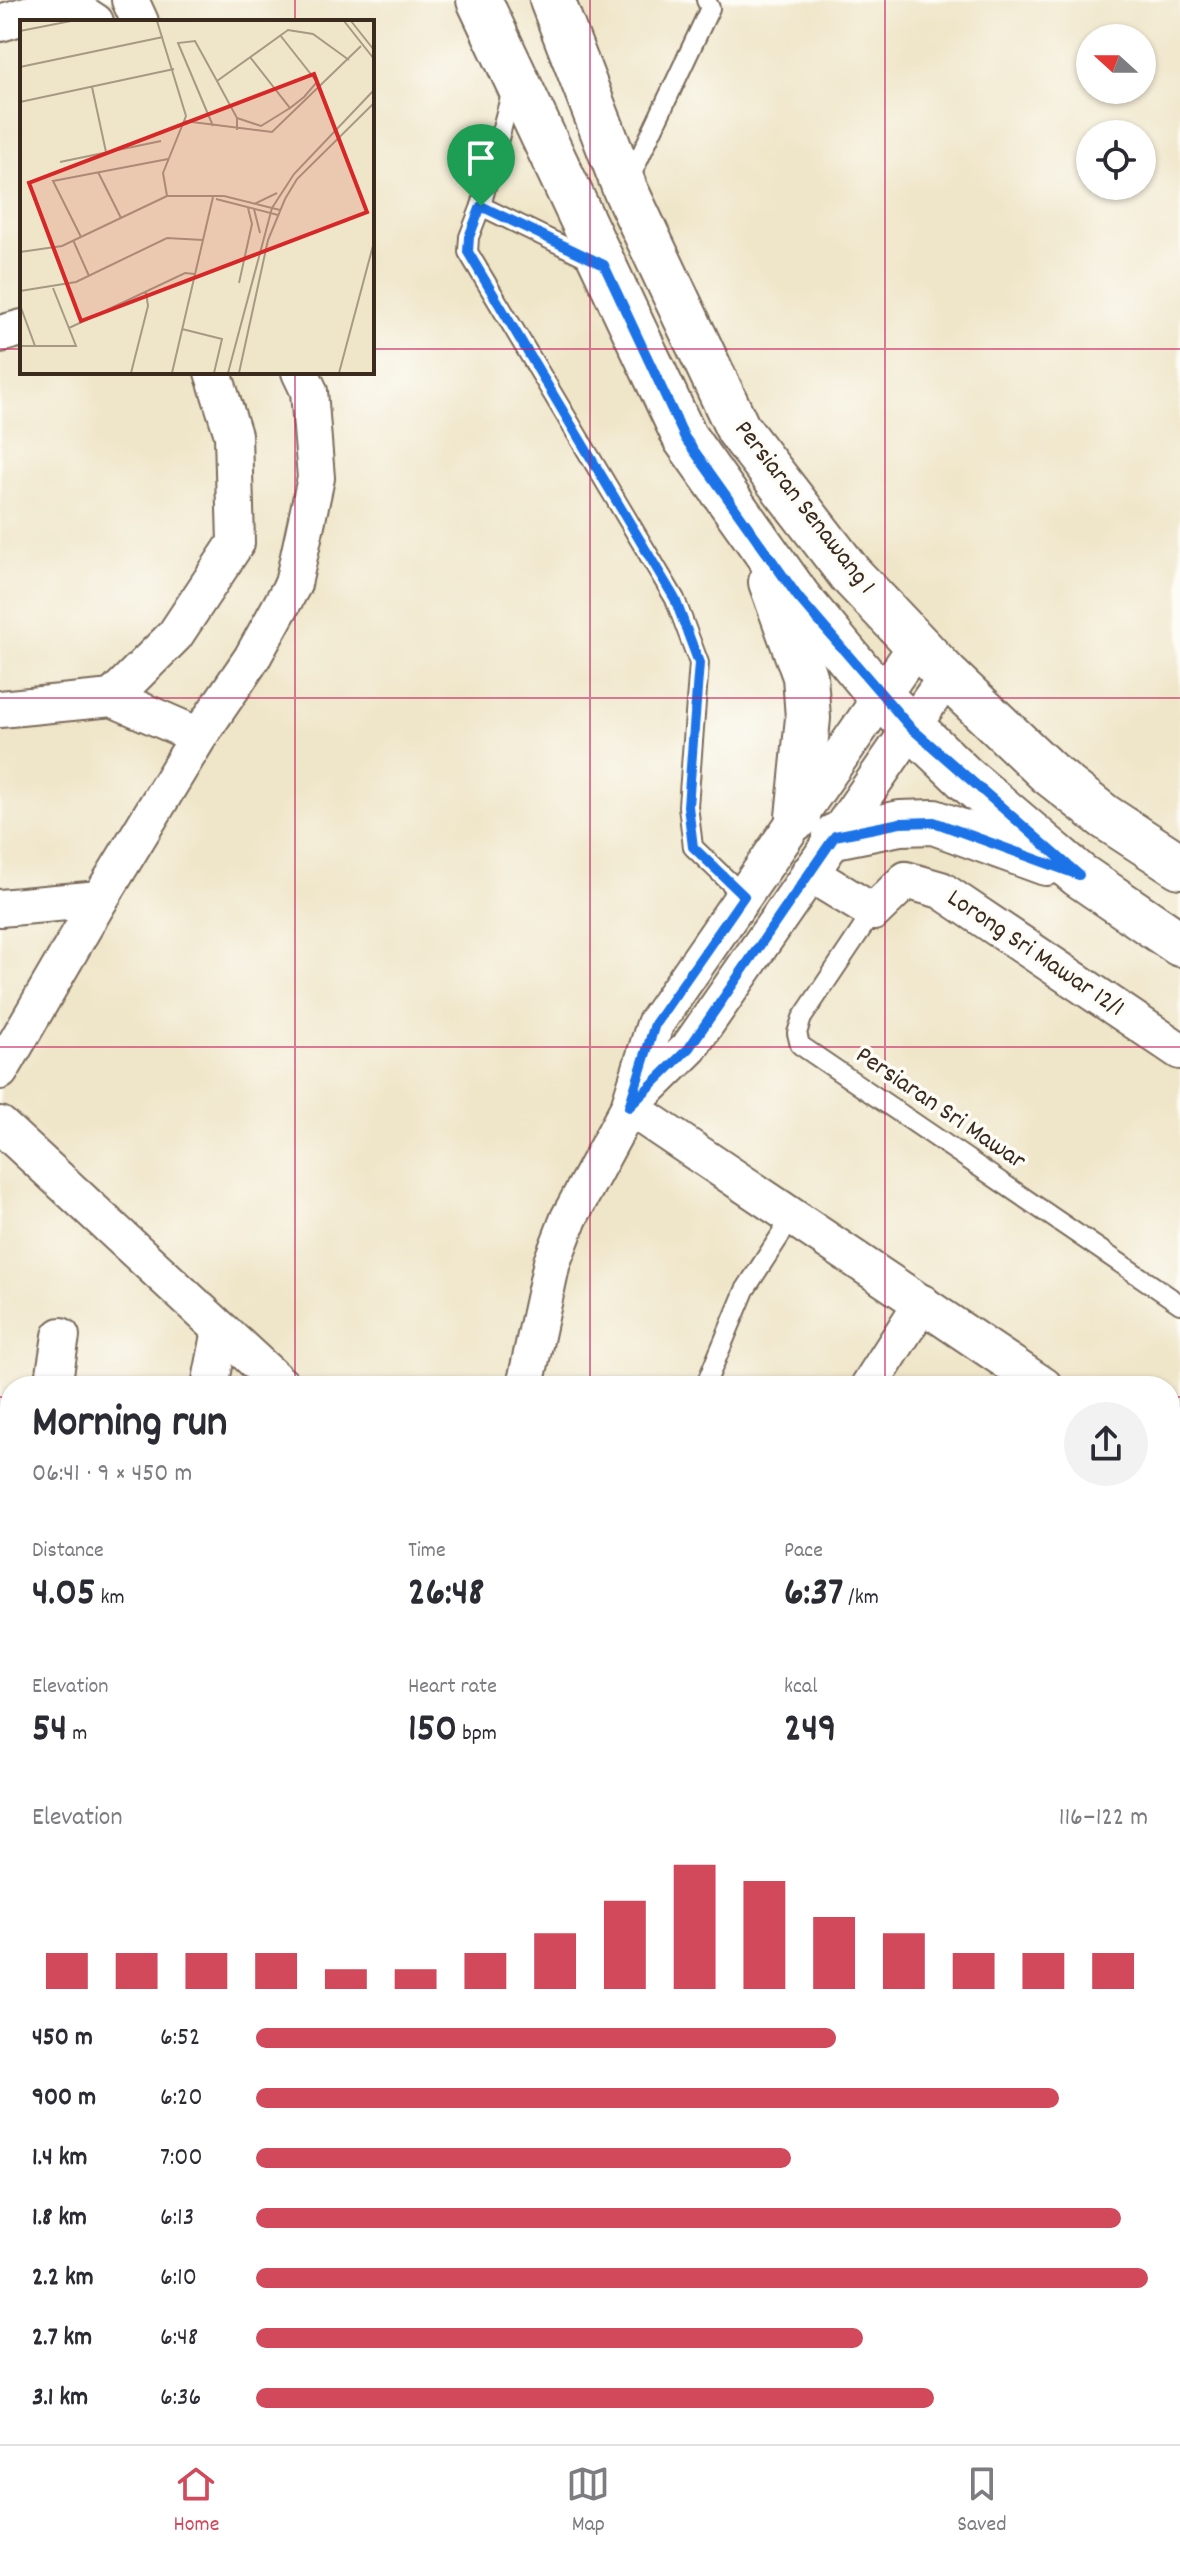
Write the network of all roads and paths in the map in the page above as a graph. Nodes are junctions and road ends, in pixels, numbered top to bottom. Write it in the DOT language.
graph roads {
  1 [pos="130,0"];
  2 [pos="479,0"];
  3 [pos="552,0"];
  4 [pos="706,0"];
  5 [pos="92,20"];
  6 [pos="139,20"];
  7 [pos="0,23"];
  8 [pos="515,79"];
  9 [pos="625,189"];
  10 [pos="481,206"];
  11 [pos="604,265"];
  12 [pos="20,329"];
  13 [pos="0,334"];
  14 [pos="214,374"];
  15 [pos="301,374"];
  16 [pos="747,523"];
  17 [pos="932,660"];
  18 [pos="112,698"];
  19 [pos="0,709"];
  20 [pos="896,712"];
  21 [pos="199,736"];
  22 [pos="817,827"];
  23 [pos="1180,866"];
  24 [pos="809,873"];
  25 [pos="1079,875"];
  26 [pos="744,896"];
  27 [pos="100,899"];
  28 [pos="0,908"];
  29 [pos="873,912"];
  30 [pos="1180,944"];
  31 [pos="1180,1051"];
  32 [pos="0,1071"];
  33 [pos="629,1107"];
  34 [pos="0,1125"];
  35 [pos="793,1216"];
  36 [pos="922,1303"];
  37 [pos="1180,1304"];
  38 [pos="221,1330"];
  39 [pos="61,1336"];
  40 [pos="55,1376"];
  41 [pos="212,1376"];
  42 [pos="271,1376"];
  43 [pos="527,1376"];
  44 [pos="709,1376"];
  45 [pos="875,1376"];
  46 [pos="1028,1376"];
  1 -- 6 [label="street"];
  2 -- 8 [label="main road, Persiaran Senawang 1"];
  3 -- 9 [label="main road, Persiaran Senawang 1"];
  4 -- 9 [label="lane"];
  5 -- 7 [label="street"];
  8 -- 10 [label="lane"];
  8 -- 11 [label="main road, Persiaran Senawang 1"];
  9 -- 17 [label="main road, Persiaran Senawang 1"];
  10 -- 11 [label="lane"];
  10 -- 26 [label="lane"];
  11 -- 16 [label="main road, Persiaran Senawang 1"];
  12 -- 13 [label="street"];
  14 -- 18 [label="street"];
  15 -- 21 [label="street"];
  16 -- 20 [label="main road, Persiaran Senawang 1"];
  16 -- 22 [label="main road"];
  17 -- 20 [label="street"];
  17 -- 23 [label="main road, Persiaran Senawang 1"];
  18 -- 19 [label="street"];
  18 -- 21 [label="street"];
  20 -- 22 [label="street"];
  20 -- 25 [label="main road, Persiaran Senawang 1"];
  21 -- 27 [label="street"];
  22 -- 24 [label="street"];
  22 -- 25 [label="main road"];
  22 -- 26 [label="street"];
  24 -- 29 [label="street"];
  24 -- 33 [label="street"];
  25 -- 30 [label="main road, Persiaran Senawang 1"];
  26 -- 33 [label="street"];
  27 -- 28 [label="street"];
  27 -- 32 [label="street"];
  29 -- 31 [label="street, Lorong Sri Mawar 12/1"];
  29 -- 37 [label="lane, Persiaran Sri Mawar"];
  33 -- 35 [label="street"];
  33 -- 43 [label="street"];
  34 -- 38 [label="street"];
  35 -- 36 [label="street"];
  35 -- 44 [label="lane"];
  36 -- 45 [label="street"];
  36 -- 46 [label="street"];
  38 -- 41 [label="street"];
  38 -- 42 [label="street"];
  39 -- 40 [label="street"];
}
